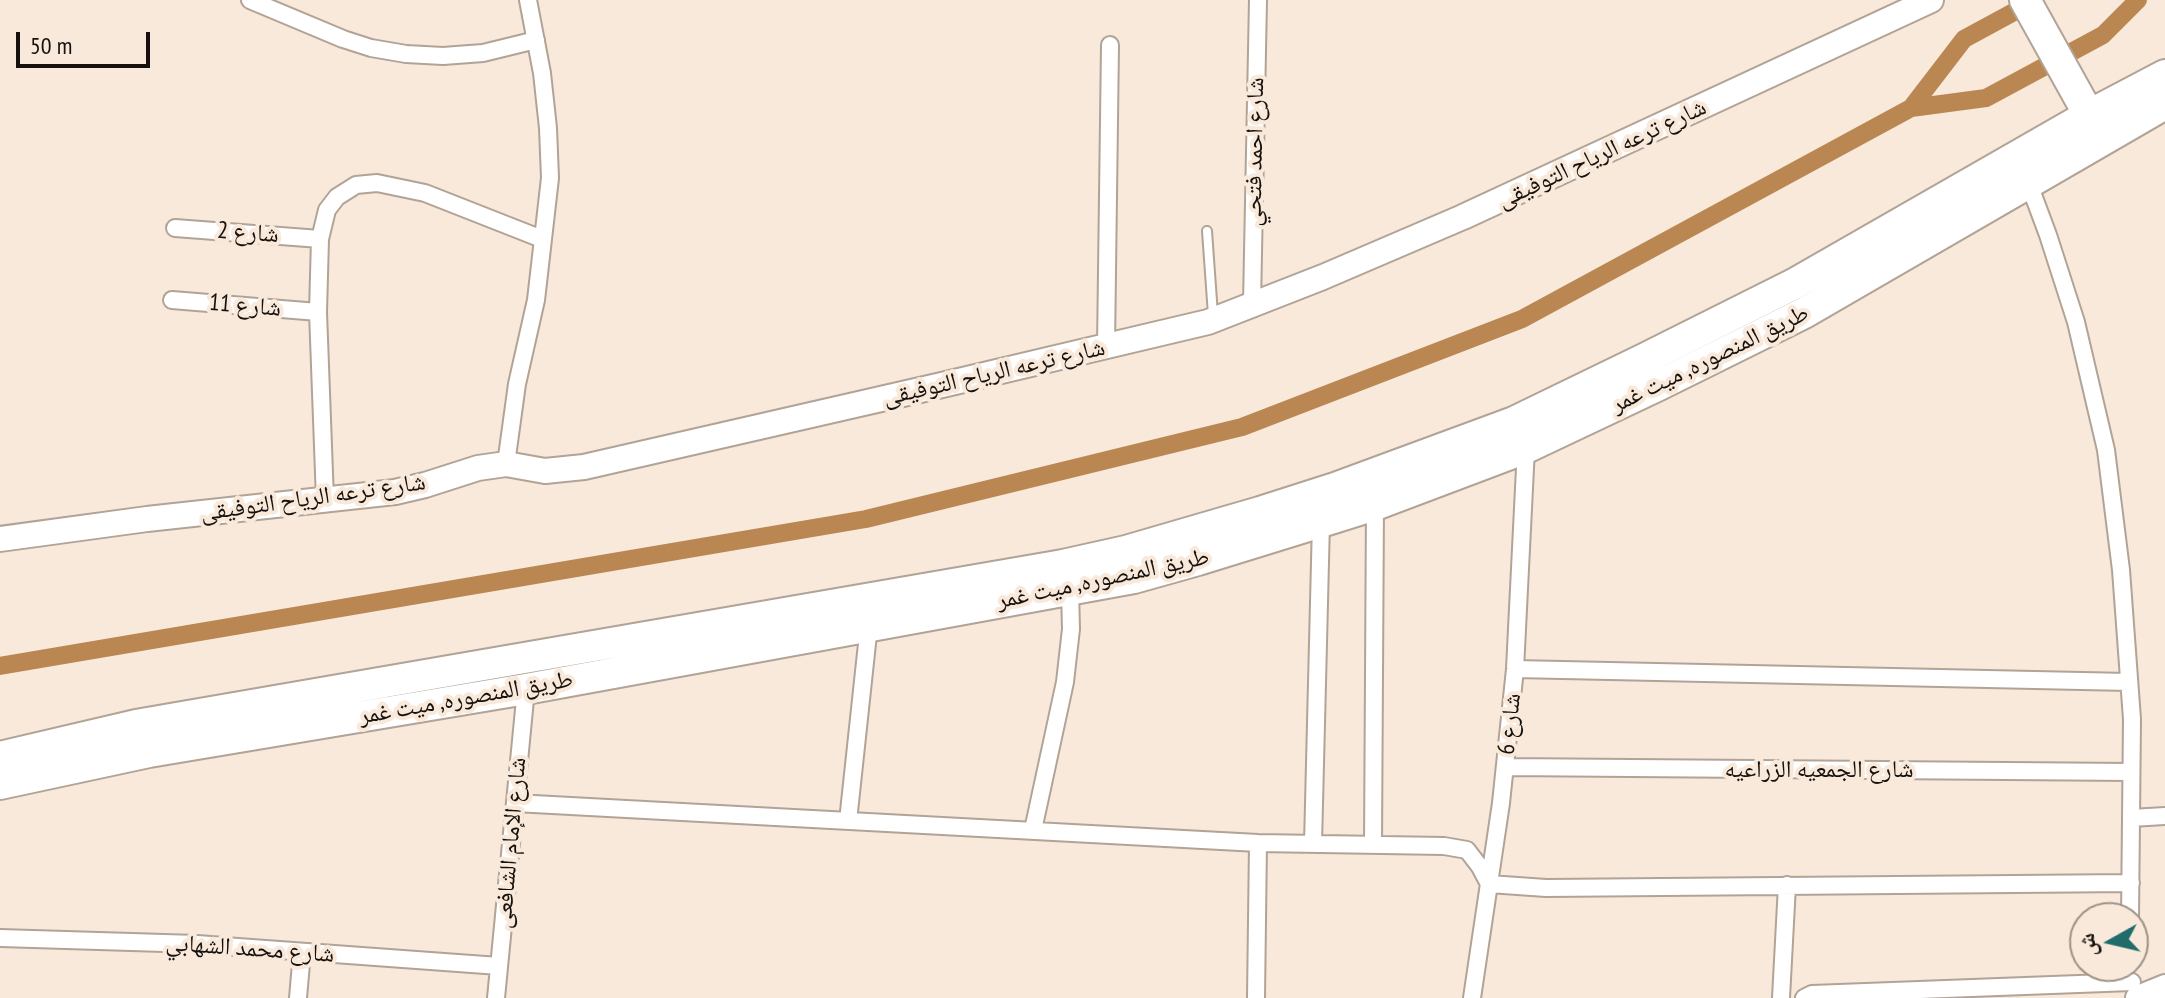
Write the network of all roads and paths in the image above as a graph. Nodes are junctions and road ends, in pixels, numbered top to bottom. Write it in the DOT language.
graph roads {
  1 [pos="250,0"];
  2 [pos="528,0"];
  3 [pos="1258,0"];
  4 [pos="1931,0"];
  5 [pos="2025,0"];
  6 [pos="536,40"];
  7 [pos="1110,45"];
  8 [pos="2165,75"];
  9 [pos="2165,104"];
  10 [pos="2089,115"];
  11 [pos="2029,184"];
  12 [pos="175,228"];
  13 [pos="1207,231"];
  14 [pos="320,239"];
  15 [pos="542,239"];
  16 [pos="172,300"];
  17 [pos="1252,304"];
  18 [pos="318,312"];
  19 [pos="1214,319"];
  20 [pos="1106,347"];
  21 [pos="1520,435"];
  22 [pos="506,464"];
  23 [pos="325,500"];
  24 [pos="1375,505"];
  25 [pos="1321,522"];
  26 [pos="0,539"];
  27 [pos="1070,590"];
  28 [pos="869,625"];
  29 [pos="1515,669"];
  30 [pos="2129,682"];
  31 [pos="526,689"];
  32 [pos="0,748"];
  33 [pos="33,750"];
  34 [pos="0,757"];
  35 [pos="1506,767"];
  36 [pos="2131,772"];
  37 [pos="0,784"];
  38 [pos="515,803"];
  39 [pos="2165,816"];
  40 [pos="2131,818"];
  41 [pos="848,821"];
  42 [pos="1033,830"];
  43 [pos="1258,843"];
  44 [pos="1313,844"];
  45 [pos="1373,845"];
  46 [pos="2131,883"];
  47 [pos="1489,884"];
  48 [pos="1787,885"];
  49 [pos="2130,902"];
  50 [pos="0,938"];
  51 [pos="302,952"];
  52 [pos="499,966"];
  53 [pos="2134,986"];
  54 [pos="2165,987"];
  55 [pos="298,998"];
  56 [pos="496,998"];
  57 [pos="1256,998"];
  58 [pos="1472,998"];
  59 [pos="1781,998"];
  60 [pos="1804,998"];
  1 -- 6 [label="street"];
  2 -- 6 [label="street"];
  3 -- 17 [label="street, شارع احمد فتحي"];
  4 -- 17 [label="main road, شارع ترعه الرياح التوفيقى"];
  5 -- 10 [label="highway"];
  6 -- 15 [label="street"];
  7 -- 20 [label="street"];
  8 -- 10 [label="highway, طريق المنصوره, ميت غمر"];
  9 -- 11 [label="highway, طريق المنصوره, ميت غمر"];
  10 -- 21 [label="highway, طريق المنصوره, ميت غمر"];
  11 -- 21 [label="highway, طريق المنصوره, ميت غمر"];
  11 -- 30 [label="street"];
  12 -- 14 [label="street, شارع 2"];
  13 -- 19 [label="lane"];
  14 -- 15 [label="street"];
  14 -- 18 [label="street"];
  15 -- 22 [label="street"];
  16 -- 18 [label="street, شارع 11"];
  17 -- 19 [label="main road, شارع ترعه الرياح التوفيقى"];
  18 -- 23 [label="street"];
  19 -- 20 [label="main road, شارع ترعه الرياح التوفيقى"];
  20 -- 22 [label="main road, شارع ترعه الرياح التوفيقى"];
  21 -- 24 [label="highway, طريق المنصوره, ميت غمر"];
  21 -- 29 [label="street, شارع 6"];
  21 -- 33 [label="highway, طريق المنصوره, ميت غمر"];
  22 -- 23 [label="main road, شارع ترعه الرياح التوفيقى"];
  23 -- 26 [label="main road, شارع ترعه الرياح التوفيقى"];
  24 -- 25 [label="highway, طريق المنصوره, ميت غمر"];
  24 -- 45 [label="street"];
  25 -- 27 [label="highway, طريق المنصوره, ميت غمر"];
  25 -- 44 [label="street"];
  27 -- 28 [label="highway, طريق المنصوره, ميت غمر"];
  27 -- 42 [label="street"];
  28 -- 31 [label="highway, طريق المنصوره, ميت غمر"];
  28 -- 41 [label="street"];
  29 -- 30 [label="street"];
  29 -- 35 [label="street, شارع 6"];
  30 -- 36 [label="street"];
  31 -- 37 [label="highway, طريق المنصوره, ميت غمر"];
  31 -- 38 [label="street, شارع الإمام الشافعى"];
  32 -- 33 [label="highway"];
  33 -- 34 [label="highway, طريق المنصوره, ميت غمر"];
  35 -- 36 [label="street, شارع الجمعيه الزراعيه"];
  35 -- 47 [label="street, شارع 6"];
  36 -- 40 [label="street"];
  38 -- 41 [label="street"];
  38 -- 52 [label="street, شارع الإمام الشافعى"];
  39 -- 40 [label="street"];
  40 -- 46 [label="street"];
  41 -- 42 [label="street"];
  42 -- 43 [label="street"];
  43 -- 44 [label="street"];
  43 -- 57 [label="street"];
  44 -- 45 [label="street"];
  45 -- 47 [label="street"];
  46 -- 48 [label="street"];
  46 -- 49 [label="street"];
  47 -- 48 [label="street"];
  47 -- 58 [label="street, شارع 6"];
  48 -- 59 [label="street"];
  50 -- 51 [label="street, شارع محمد الشهابي"];
  51 -- 52 [label="street, شارع محمد الشهابي"];
  51 -- 55 [label="street"];
  52 -- 56 [label="street, شارع الإمام الشافعى"];
  53 -- 54 [label="main road"];
  53 -- 60 [label="street"];
}
